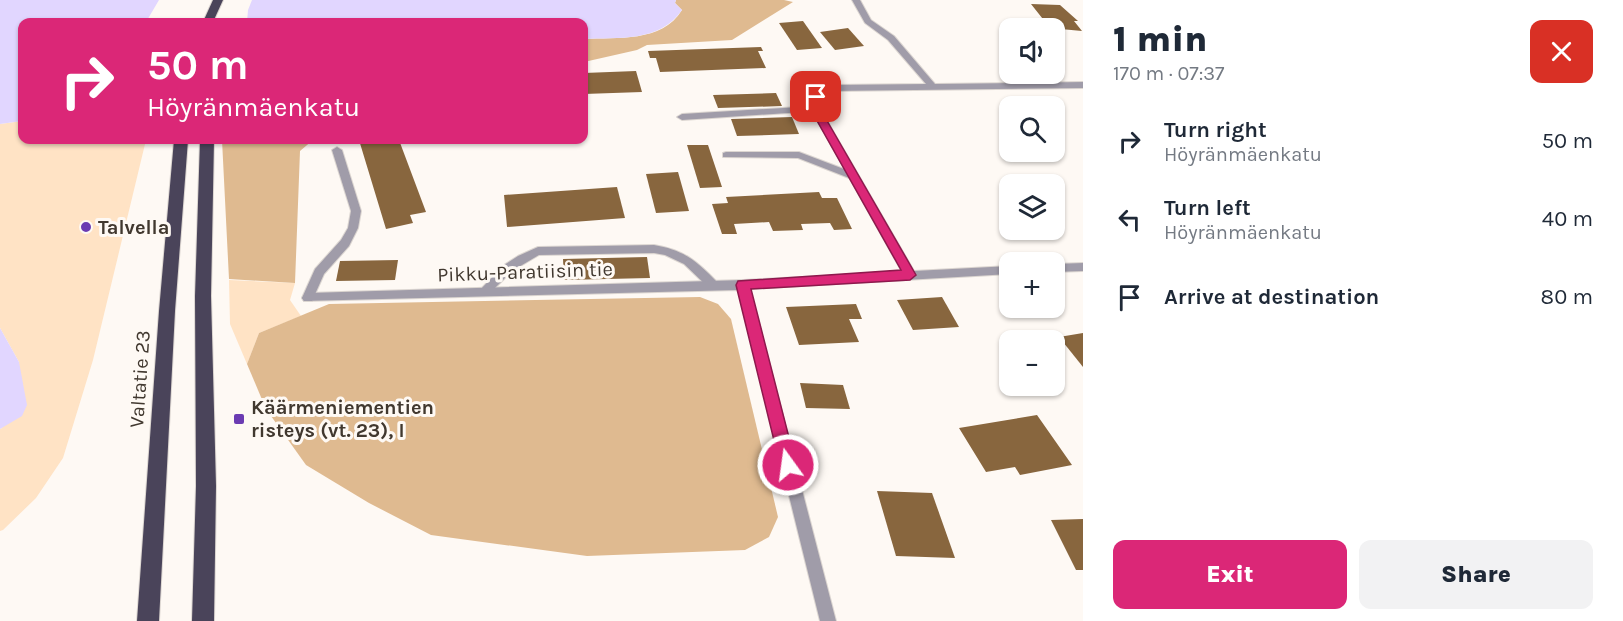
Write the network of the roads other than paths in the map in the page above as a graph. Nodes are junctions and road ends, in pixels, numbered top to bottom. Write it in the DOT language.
graph roads {
  1 [pos="218,0"];
  2 [pos="856,0"];
  3 [pos="211,18"];
  4 [pos="1083,85"];
  5 [pos="934,88"];
  6 [pos="816,110"];
  7 [pos="682,117"];
  8 [pos="182,144"];
  9 [pos="207,144"];
  10 [pos="337,150"];
  11 [pos="726,155"];
  12 [pos="853,176"];
  13 [pos="1083,267"];
  14 [pos="1065,268"];
  15 [pos="999,271"];
  16 [pos="910,275"];
  17 [pos="743,285"];
  18 [pos="714,286"];
  19 [pos="484,292"];
  20 [pos="148,621"];
  21 [pos="202,621"];
  22 [pos="828,621"];
  1 -- 3 [label="highway"];
  2 -- 5 [label="street"];
  4 -- 5 [label="street"];
  5 -- 6 [label="street"];
  6 -- 7 [label="street"];
  6 -- 12 [label="street"];
  8 -- 20 [label="highway, Valtatie 23"];
  9 -- 21 [label="highway"];
  10 -- 19 [label="street, Pikku-Paratiisin tie"];
  11 -- 12 [label="street"];
  12 -- 16 [label="street"];
  13 -- 14 [label="street"];
  15 -- 16 [label="street, Pikku-Paratiisin tie"];
  16 -- 17 [label="street, Pikku-Paratiisin tie"];
  17 -- 18 [label="street, Pikku-Paratiisin tie"];
  17 -- 22 [label="street"];
  18 -- 19 [label="street, Pikku-Paratiisin tie"];
  18 -- 19 [label="street"];
}
